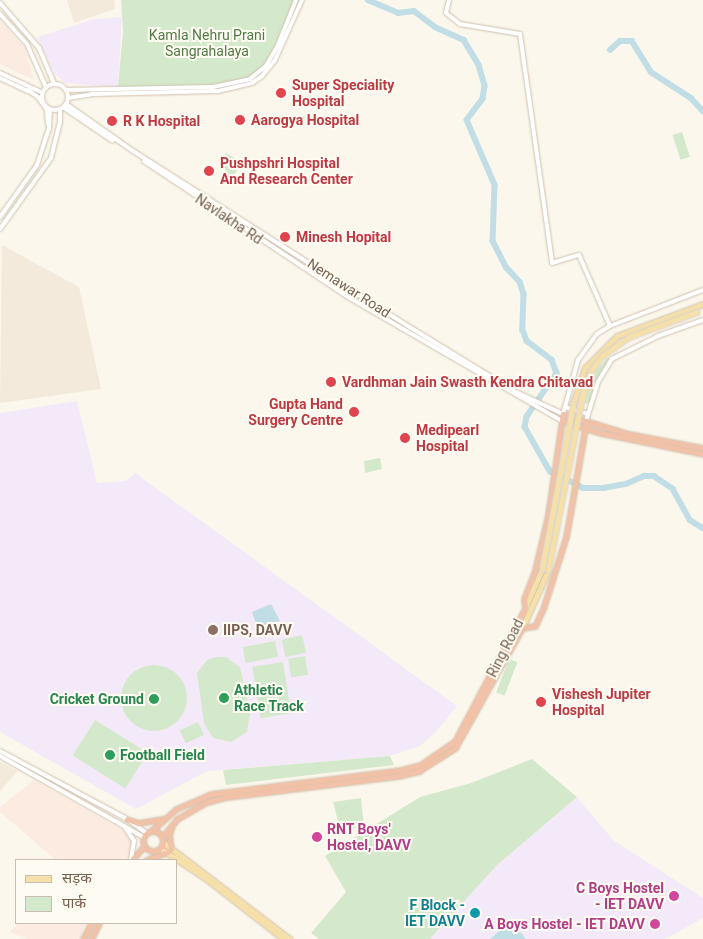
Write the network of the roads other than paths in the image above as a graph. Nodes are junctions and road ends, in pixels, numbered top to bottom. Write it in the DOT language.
graph roads {
  1 [pos="296,0"];
  2 [pos="302,0"];
  3 [pos="449,0"];
  4 [pos="0,4"];
  5 [pos="0,14"];
  6 [pos="49,71"];
  7 [pos="0,73"];
  8 [pos="0,78"];
  9 [pos="44,82"];
  10 [pos="54,84"];
  11 [pos="61,85"];
  12 [pos="46,87"];
  13 [pos="28,90"];
  14 [pos="37,90"];
  15 [pos="66,90"];
  16 [pos="42,95"];
  17 [pos="73,97"];
  18 [pos="68,98"];
  19 [pos="64,108"];
  20 [pos="50,109"];
  21 [pos="49,129"];
  22 [pos="0,217"];
  23 [pos="0,230"];
  24 [pos="703,290"];
  25 [pos="703,304"];
  26 [pos="696,309"];
  27 [pos="703,310"];
  28 [pos="703,320"];
  29 [pos="610,326"];
  30 [pos="565,407"];
  31 [pos="563,414"];
  32 [pos="588,414"];
  33 [pos="562,421"];
  34 [pos="586,422"];
  35 [pos="562,429"];
  36 [pos="585,429"];
  37 [pos="584,436"];
  38 [pos="628,437"];
  39 [pos="654,441"];
  40 [pos="702,450"];
  41 [pos="525,608"];
  42 [pos="522,628"];
  43 [pos="0,751"];
  44 [pos="0,756"];
  45 [pos="63,788"];
  46 [pos="207,802"];
  47 [pos="165,818"];
  48 [pos="124,821"];
  49 [pos="146,833"];
  50 [pos="162,839"];
  51 [pos="144,846"];
  52 [pos="160,848"];
  53 [pos="170,850"];
  54 [pos="153,851"];
  55 [pos="132,859"];
  56 [pos="133,859"];
  57 [pos="146,859"];
  58 [pos="148,859"];
  59 [pos="90,924"];
  60 [pos="98,924"];
  61 [pos="83,939"];
  62 [pos="91,939"];
  63 [pos="284,939"];
  64 [pos="290,939"];
  1 -- 15 [label="main road"];
  2 -- 17 [label="main road"];
  3 -- 29 [label="main road"];
  4 -- 6 [label="main road"];
  5 -- 9 [label="main road"];
  6 -- 10 [label="main road"];
  6 -- 11 [label="main road"];
  7 -- 14 [label="main road"];
  8 -- 13 [label="main road"];
  9 -- 12 [label="main road"];
  9 -- 14 [label="main road"];
  10 -- 11 [label="main road"];
  10 -- 12 [label="main road"];
  11 -- 15 [label="main road"];
  12 -- 16 [label="main road"];
  13 -- 16 [label="main road"];
  13 -- 21 [label="main road"];
  14 -- 16 [label="main road"];
  15 -- 18 [label="main road"];
  16 -- 20 [label="main road"];
  17 -- 18 [label="main road"];
  17 -- 19 [label="main road"];
  18 -- 19 [label="main road"];
  19 -- 20 [label="main road"];
  19 -- 23 [label="main road"];
  19 -- 31 [label="main road, Nemawar Road"];
  19 -- 33 [label="main road, Navlakha Rd"];
  20 -- 21 [label="main road"];
  21 -- 22 [label="main road"];
  24 -- 29 [label="main road"];
  25 -- 26 [label="main road, Ring Road"];
  26 -- 27 [label="main road, Ring Road"];
  26 -- 41 [label="main road, Ring Road, bridge"];
  26 -- 42 [label="main road, Ring Road, bridge"];
  28 -- 32 [label="main road"];
  29 -- 30 [label="main road"];
  30 -- 31 [label="main road"];
  30 -- 32 [label="main road"];
  31 -- 33 [label="highway"];
  31 -- 34 [label="highway"];
  32 -- 34 [label="main road"];
  33 -- 35 [label="highway"];
  33 -- 36 [label="highway"];
  34 -- 36 [label="highway"];
  34 -- 38 [label="highway"];
  35 -- 37 [label="highway"];
  35 -- 41 [label="highway"];
  36 -- 37 [label="highway"];
  36 -- 38 [label="highway"];
  37 -- 42 [label="highway"];
  38 -- 39 [label="highway"];
  39 -- 40 [label="highway"];
  39 -- 40 [label="highway"];
  41 -- 47 [label="highway, Ring Road"];
  42 -- 46 [label="highway, Ring Road"];
  43 -- 45 [label="main road"];
  44 -- 45 [label="main road"];
  45 -- 48 [label="main road"];
  46 -- 50 [label="highway, Ring Road"];
  46 -- 53 [label="highway"];
  47 -- 48 [label="highway"];
  47 -- 49 [label="highway, Ring Road"];
  48 -- 49 [label="main road"];
  48 -- 55 [label="main road"];
  49 -- 50 [label="highway"];
  49 -- 51 [label="highway"];
  50 -- 52 [label="highway, Ring Road"];
  50 -- 53 [label="main road"];
  51 -- 54 [label="highway"];
  51 -- 56 [label="highway"];
  52 -- 53 [label="main road"];
  52 -- 54 [label="highway"];
  53 -- 58 [label="highway"];
  53 -- 63 [label="main road"];
  53 -- 64 [label="main road"];
  54 -- 57 [label="highway"];
  59 -- 61 [label="highway"];
  60 -- 62 [label="highway"];
}
